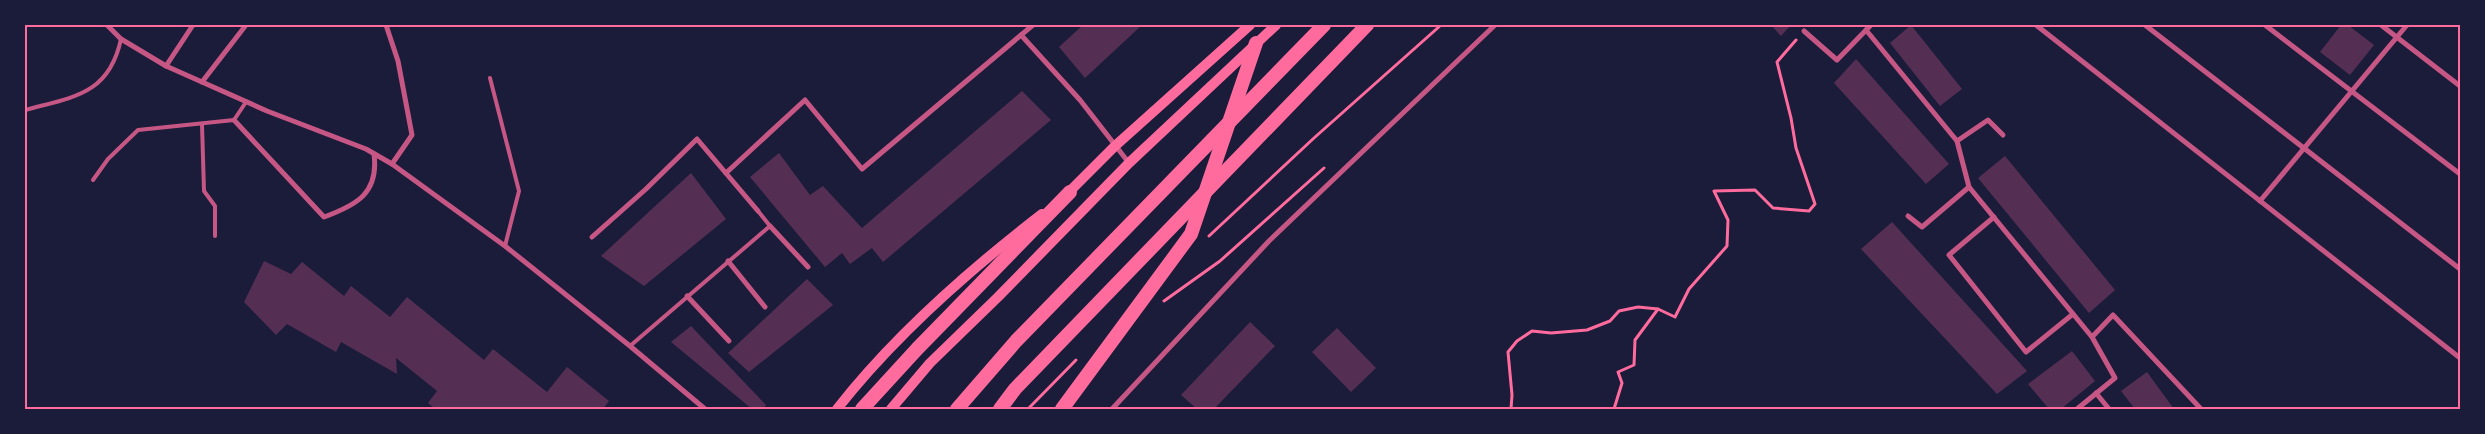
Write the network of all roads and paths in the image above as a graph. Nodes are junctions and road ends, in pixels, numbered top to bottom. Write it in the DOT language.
graph roads {
  1 [pos="107,25"];
  2 [pos="193,25"];
  3 [pos="246,25"];
  4 [pos="386,25"];
  5 [pos="1033,25"];
  6 [pos="1250,25"];
  7 [pos="1276,25"];
  8 [pos="1324,25"];
  9 [pos="1368,25"];
  10 [pos="1442,25"];
  11 [pos="1495,25"];
  12 [pos="1871,25"];
  13 [pos="2036,25"];
  14 [pos="2145,25"];
  15 [pos="2265,25"];
  16 [pos="2382,25"];
  17 [pos="2408,25"];
  18 [pos="1866,30"];
  19 [pos="1804,31"];
  20 [pos="1021,36"];
  21 [pos="2398,37"];
  22 [pos="121,39"];
  23 [pos="1256,44"];
  24 [pos="166,66"];
  25 [pos="490,78"];
  26 [pos="202,82"];
  27 [pos="2460,86"];
  28 [pos="2352,92"];
  29 [pos="246,102"];
  30 [pos="25,110"];
  31 [pos="234,120"];
  32 [pos="202,124"];
  33 [pos="2003,135"];
  34 [pos="1958,141"];
  35 [pos="1116,146"];
  36 [pos="2305,149"];
  37 [pos="374,154"];
  38 [pos="1129,163"];
  39 [pos="392,164"];
  40 [pos="1327,166"];
  41 [pos="726,173"];
  42 [pos="2460,174"];
  43 [pos="93,180"];
  44 [pos="1969,187"];
  45 [pos="1070,192"];
  46 [pos="2260,201"];
  47 [pos="758,211"];
  48 [pos="1908,216"];
  49 [pos="1994,217"];
  50 [pos="770,226"];
  51 [pos="215,236"];
  52 [pos="592,238"];
  53 [pos="1207,238"];
  54 [pos="505,246"];
  55 [pos="728,261"];
  56 [pos="808,267"];
  57 [pos="2460,268"];
  58 [pos="687,296"];
  59 [pos="1158,305"];
  60 [pos="765,307"];
  61 [pos="1658,309"];
  62 [pos="2073,314"];
  63 [pos="2092,338"];
  64 [pos="729,341"];
  65 [pos="630,346"];
  66 [pos="2460,358"];
  67 [pos="1079,359"];
  68 [pos="2096,393"];
  69 [pos="705,409"];
  70 [pos="837,409"];
  71 [pos="862,409"];
  72 [pos="890,409"];
  73 [pos="957,409"];
  74 [pos="1000,409"];
  75 [pos="1028,409"];
  76 [pos="1062,409"];
  77 [pos="1112,409"];
  78 [pos="1511,409"];
  79 [pos="1614,409"];
  80 [pos="2077,409"];
  81 [pos="2109,409"];
  82 [pos="2201,409"];
  1 -- 22 [label="street"];
  2 -- 24 [label="street"];
  3 -- 26 [label="street"];
  4 -- 39 [label="street"];
  5 -- 20 [label="street"];
  6 -- 35 [label="main road"];
  7 -- 23 [label="main road"];
  8 -- 73 [label="highway"];
  9 -- 74 [label="highway"];
  10 -- 53 [label="path"];
  11 -- 77 [label="street"];
  12 -- 18 [label="street"];
  13 -- 46 [label="street"];
  14 -- 36 [label="street"];
  15 -- 28 [label="street"];
  16 -- 21 [label="street"];
  17 -- 21 [label="street"];
  18 -- 19 [label="street"];
  18 -- 34 [label="street"];
  19 -- 61 [label="path"];
  20 -- 35 [label="street"];
  20 -- 41 [label="street"];
  21 -- 27 [label="street"];
  21 -- 28 [label="street"];
  22 -- 24 [label="street"];
  22 -- 30 [label="lane"];
  23 -- 38 [label="main road"];
  23 -- 76 [label="highway"];
  24 -- 26 [label="street"];
  25 -- 54 [label="lane"];
  26 -- 29 [label="street"];
  28 -- 36 [label="street"];
  28 -- 42 [label="street"];
  29 -- 31 [label="lane"];
  29 -- 37 [label="street"];
  31 -- 32 [label="lane"];
  31 -- 37 [label="street"];
  32 -- 43 [label="lane"];
  32 -- 51 [label="lane"];
  33 -- 34 [label="street"];
  34 -- 44 [label="street"];
  35 -- 38 [label="street"];
  35 -- 45 [label="main road"];
  36 -- 46 [label="street"];
  36 -- 57 [label="street"];
  37 -- 39 [label="street"];
  38 -- 72 [label="main road"];
  39 -- 54 [label="street"];
  40 -- 59 [label="path"];
  41 -- 47 [label="street"];
  41 -- 52 [label="street"];
  44 -- 48 [label="street"];
  44 -- 49 [label="street"];
  45 -- 70 [label="main road"];
  45 -- 71 [label="highway"];
  46 -- 66 [label="street"];
  47 -- 50 [label="lane"];
  49 -- 62 [label="street"];
  49 -- 62 [label="street"];
  50 -- 55 [label="lane"];
  50 -- 56 [label="street"];
  54 -- 65 [label="street"];
  55 -- 58 [label="lane"];
  55 -- 60 [label="street"];
  58 -- 64 [label="street"];
  58 -- 65 [label="lane"];
  61 -- 78 [label="path"];
  61 -- 79 [label="path"];
  62 -- 63 [label="street"];
  63 -- 68 [label="street"];
  63 -- 82 [label="street"];
  65 -- 69 [label="street"];
  67 -- 75 [label="path"];
  68 -- 80 [label="street"];
  68 -- 81 [label="street"];
}
